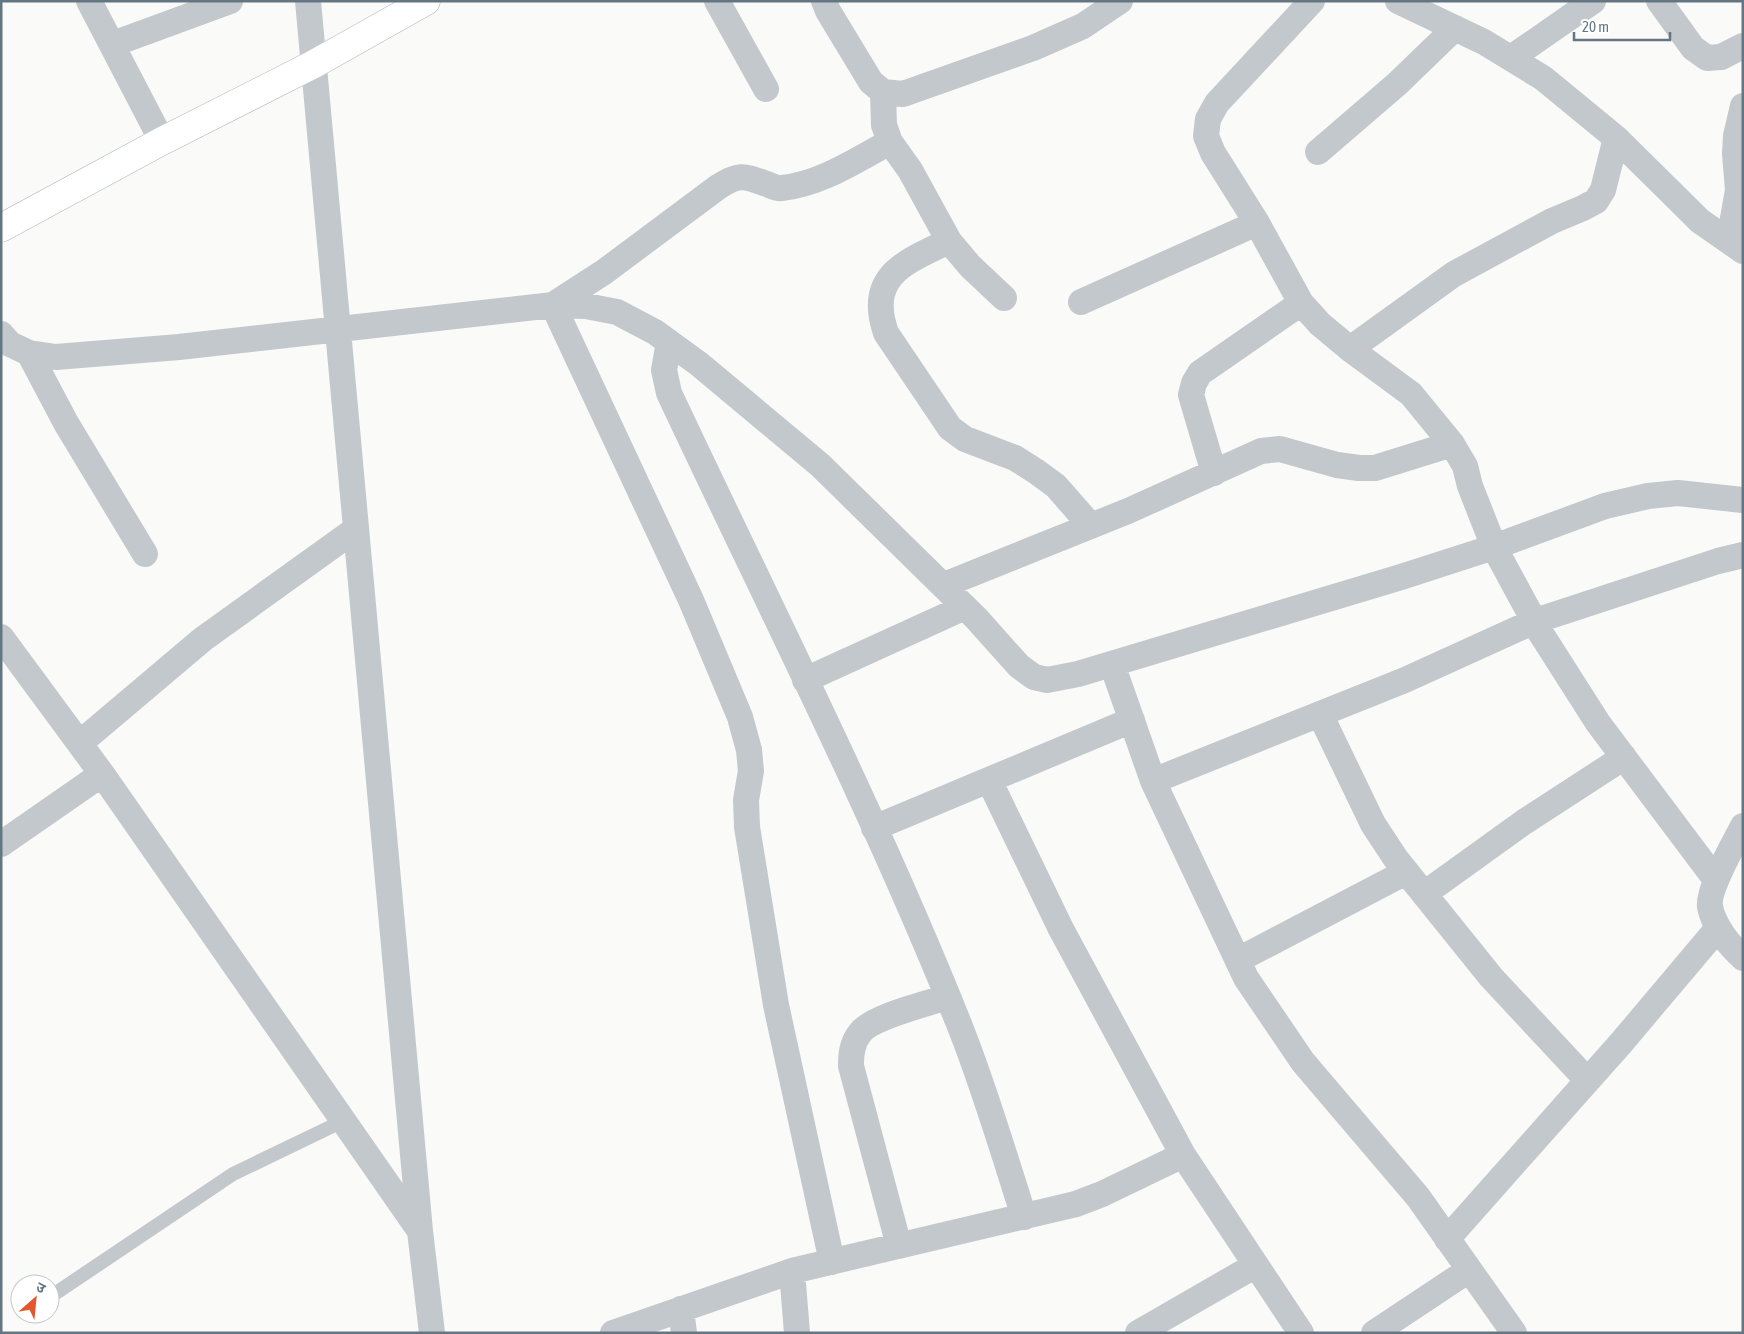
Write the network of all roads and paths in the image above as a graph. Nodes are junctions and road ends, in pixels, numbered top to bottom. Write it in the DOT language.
graph roads {
  1 [pos="89,1"];
  2 [pos="230,1"];
  3 [pos="308,1"];
  4 [pos="426,1"];
  5 [pos="717,1"];
  6 [pos="824,1"];
  7 [pos="1120,1"];
  8 [pos="1312,1"];
  9 [pos="1398,1"];
  10 [pos="1593,1"];
  11 [pos="1659,1"];
  12 [pos="1455,28"];
  13 [pos="113,44"];
  14 [pos="1743,46"];
  15 [pos="1510,58"];
  16 [pos="314,64"];
  17 [pos="766,89"];
  18 [pos="883,92"];
  19 [pos="1743,106"];
  20 [pos="1616,138"];
  21 [pos="162,141"];
  22 [pos="890,142"];
  23 [pos="1318,152"];
  24 [pos="1257,223"];
  25 [pos="1,228"];
  26 [pos="949,241"];
  27 [pos="1736,246"];
  28 [pos="1004,298"];
  29 [pos="1081,302"];
  30 [pos="1301,303"];
  31 [pos="553,305"];
  32 [pos="338,328"];
  33 [pos="1,334"];
  34 [pos="669,342"];
  35 [pos="1350,348"];
  36 [pos="29,353"];
  37 [pos="1452,444"];
  38 [pos="1214,473"];
  39 [pos="1743,500"];
  40 [pos="1091,526"];
  41 [pos="356,529"];
  42 [pos="1494,547"];
  43 [pos="145,554"];
  44 [pos="1743,555"];
  45 [pos="944,585"];
  46 [pos="965,607"];
  47 [pos="1534,621"];
  48 [pos="1,637"];
  49 [pos="9,661"];
  50 [pos="1112,664"];
  51 [pos="805,680"];
  52 [pos="1320,714"];
  53 [pos="1132,720"];
  54 [pos="80,743"];
  55 [pos="1624,757"];
  56 [pos="102,774"];
  57 [pos="989,780"];
  58 [pos="1153,781"];
  59 [pos="1743,826"];
  60 [pos="874,828"];
  61 [pos="1,844"];
  62 [pos="1406,872"];
  63 [pos="1716,880"];
  64 [pos="1424,894"];
  65 [pos="1718,928"];
  66 [pos="1743,958"];
  67 [pos="1238,960"];
  68 [pos="947,997"];
  69 [pos="1587,1080"];
  70 [pos="343,1121"];
  71 [pos="1183,1155"];
  72 [pos="1024,1217"];
  73 [pos="420,1231"];
  74 [pos="1448,1239"];
  75 [pos="899,1246"];
  76 [pos="832,1262"];
  77 [pos="1256,1265"];
  78 [pos="1469,1270"];
  79 [pos="792,1271"];
  80 [pos="60,1290"];
  81 [pos="683,1321"];
  82 [pos="619,1332"];
  83 [pos="432,1333"];
  84 [pos="797,1333"];
  85 [pos="1138,1333"];
  86 [pos="1301,1333"];
  87 [pos="1374,1333"];
  88 [pos="1514,1333"];
  1 -- 13 [label="street"];
  2 -- 13 [label="street"];
  3 -- 16 [label="street"];
  4 -- 16 [label="street"];
  5 -- 17 [label="street"];
  6 -- 18 [label="street"];
  7 -- 18 [label="street"];
  8 -- 24 [label="street"];
  9 -- 12 [label="street"];
  10 -- 15 [label="street"];
  11 -- 14 [label="street"];
  12 -- 15 [label="street"];
  12 -- 23 [label="street"];
  13 -- 21 [label="street"];
  15 -- 20 [label="street"];
  16 -- 21 [label="street"];
  16 -- 32 [label="street"];
  18 -- 22 [label="street"];
  19 -- 27 [label="street"];
  20 -- 27 [label="street"];
  20 -- 35 [label="street"];
  21 -- 25 [label="street"];
  22 -- 26 [label="street"];
  22 -- 31 [label="street"];
  24 -- 29 [label="street"];
  24 -- 30 [label="street"];
  26 -- 28 [label="street"];
  26 -- 40 [label="street"];
  30 -- 35 [label="street"];
  30 -- 38 [label="street"];
  31 -- 32 [label="street"];
  31 -- 34 [label="street"];
  31 -- 76 [label="street"];
  32 -- 36 [label="street"];
  32 -- 41 [label="street"];
  33 -- 36 [label="street"];
  34 -- 45 [label="street"];
  34 -- 51 [label="street"];
  35 -- 37 [label="street"];
  36 -- 43 [label="street"];
  37 -- 38 [label="street"];
  37 -- 42 [label="street"];
  38 -- 40 [label="street"];
  39 -- 42 [label="street"];
  40 -- 45 [label="street"];
  41 -- 54 [label="street"];
  41 -- 73 [label="street"];
  42 -- 47 [label="street"];
  42 -- 50 [label="street"];
  44 -- 47 [label="street"];
  45 -- 46 [label="street"];
  46 -- 50 [label="street"];
  46 -- 51 [label="street"];
  47 -- 52 [label="street"];
  47 -- 55 [label="street"];
  48 -- 49 [label="street"];
  49 -- 54 [label="street"];
  50 -- 53 [label="street"];
  51 -- 60 [label="street"];
  52 -- 58 [label="street"];
  52 -- 62 [label="street"];
  53 -- 57 [label="street"];
  53 -- 58 [label="street"];
  54 -- 56 [label="street"];
  55 -- 63 [label="street"];
  55 -- 64 [label="street"];
  56 -- 61 [label="street"];
  56 -- 70 [label="street"];
  57 -- 60 [label="street"];
  57 -- 71 [label="street"];
  58 -- 67 [label="street"];
  59 -- 63 [label="street"];
  60 -- 68 [label="street"];
  62 -- 64 [label="street"];
  62 -- 67 [label="street"];
  63 -- 65 [label="street"];
  64 -- 69 [label="street"];
  65 -- 66 [label="street"];
  65 -- 69 [label="street"];
  67 -- 74 [label="street"];
  68 -- 72 [label="street"];
  68 -- 75 [label="street"];
  69 -- 74 [label="street"];
  70 -- 73 [label="street"];
  70 -- 80 [label="lane"];
  71 -- 72 [label="street"];
  71 -- 77 [label="street"];
  72 -- 75 [label="street"];
  73 -- 83 [label="street"];
  74 -- 78 [label="street"];
  75 -- 76 [label="street"];
  76 -- 79 [label="street"];
  77 -- 85 [label="street"];
  77 -- 86 [label="street"];
  78 -- 87 [label="street"];
  78 -- 88 [label="street"];
  79 -- 81 [label="street"];
  79 -- 84 [label="street"];
  81 -- 82 [label="street"];
}
